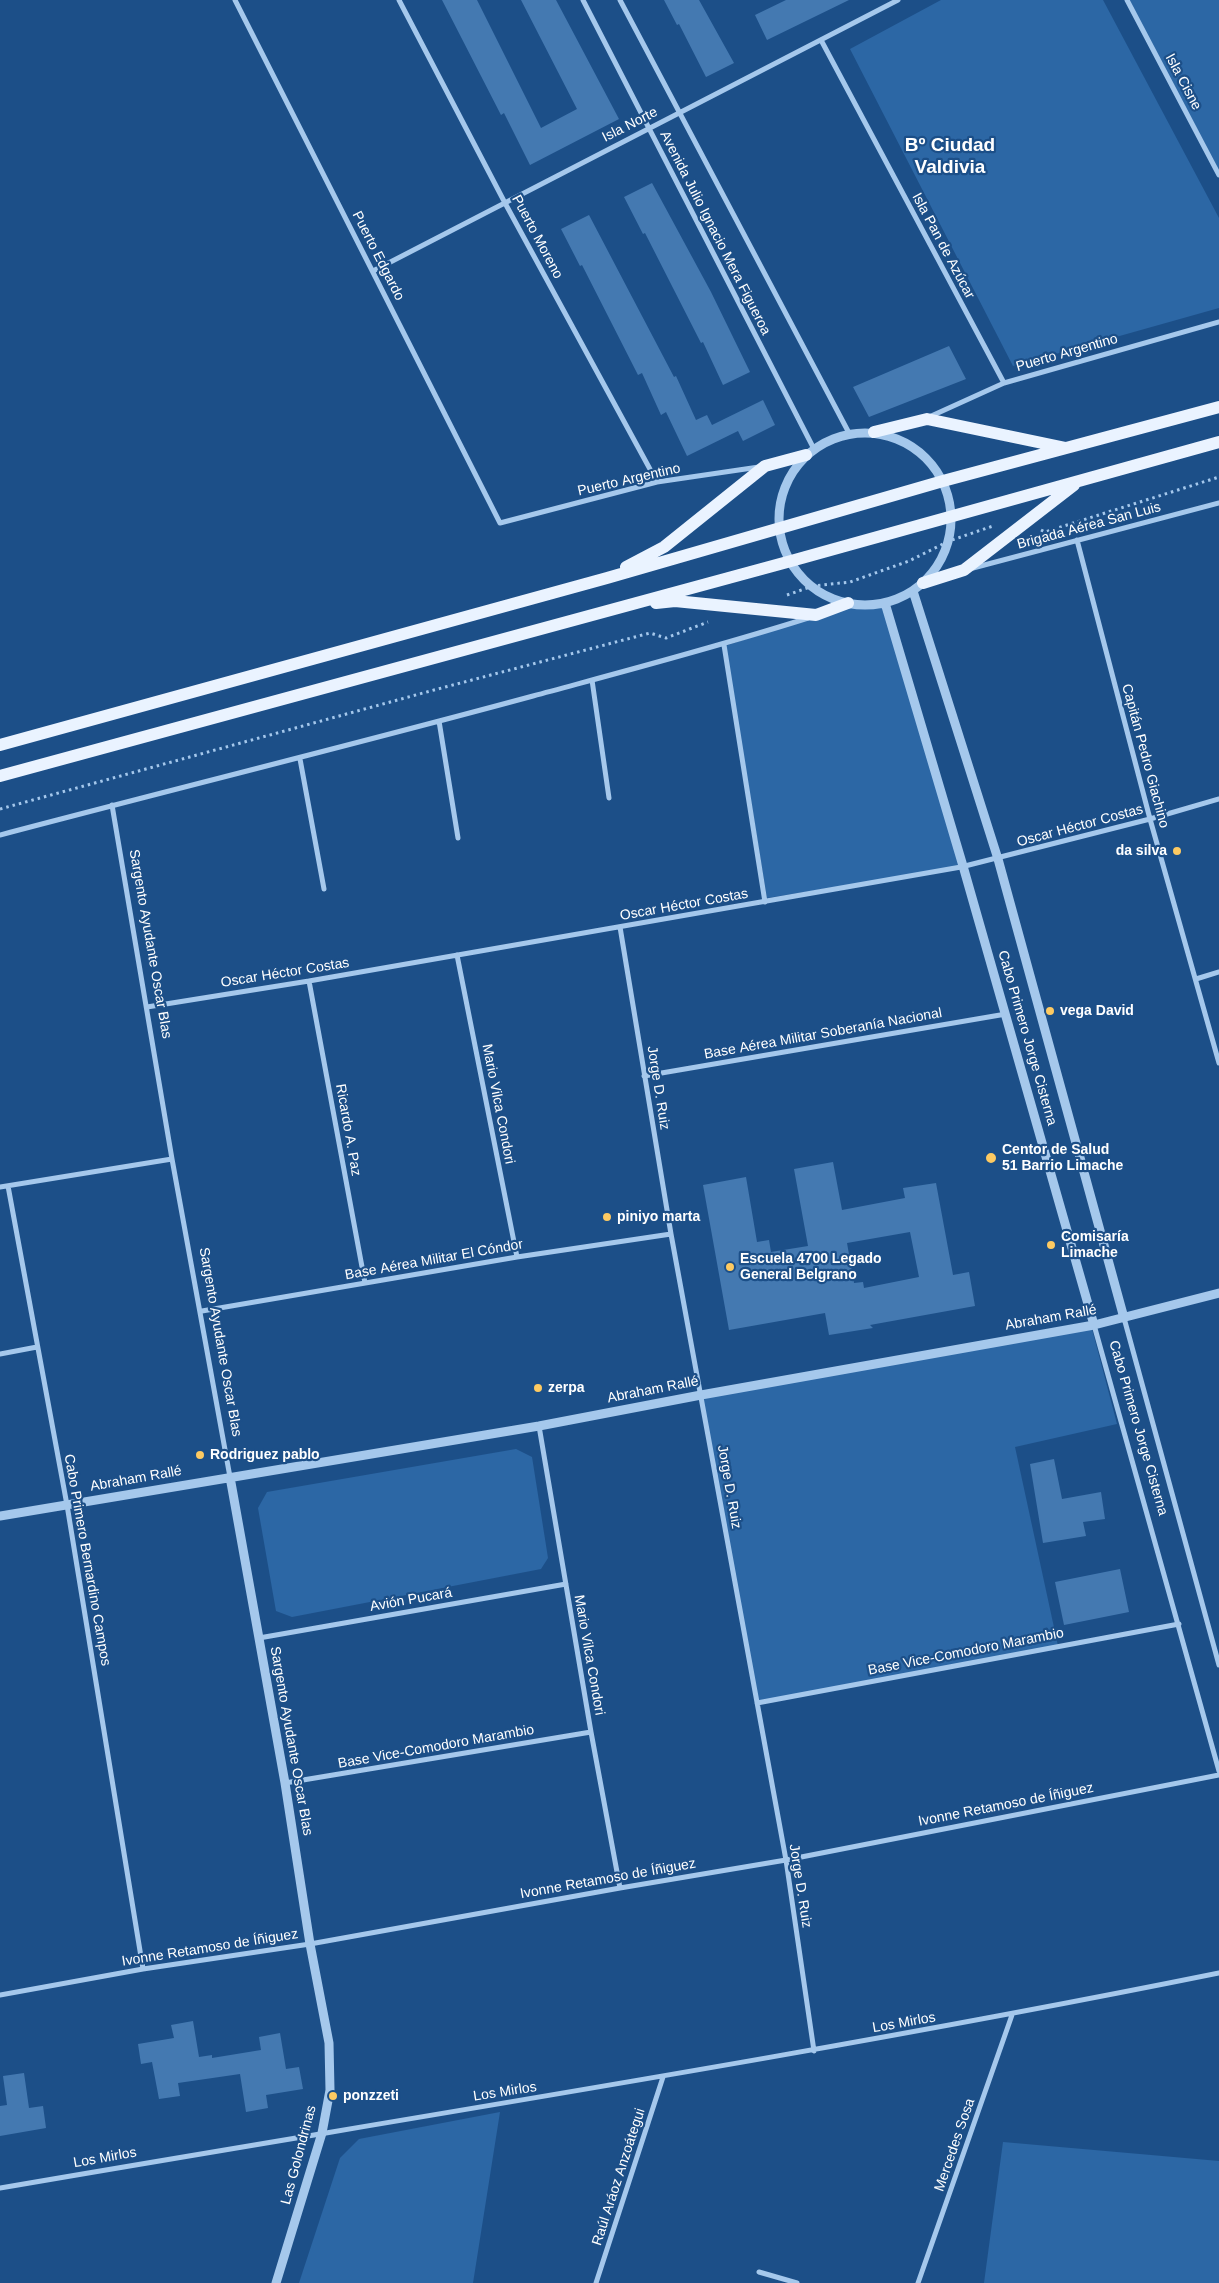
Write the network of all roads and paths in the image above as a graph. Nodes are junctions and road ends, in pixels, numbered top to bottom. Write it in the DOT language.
graph roads {
  1 [pos="235,0"];
  2 [pos="399,0"];
  3 [pos="583,0"];
  4 [pos="620,0"];
  5 [pos="898,0"];
  6 [pos="1127,0"];
  7 [pos="821,40"];
  8 [pos="679,113"];
  9 [pos="649,128"];
  10 [pos="1219,175"];
  11 [pos="505,203"];
  12 [pos="373,271"];
  13 [pos="1219,322"];
  14 [pos="1004,383"];
  15 [pos="1219,408"];
  16 [pos="927,419"];
  17 [pos="874,432"];
  18 [pos="850,433"];
  19 [pos="1219,442"];
  20 [pos="1068,449"];
  21 [pos="810,452"];
  22 [pos="765,466"];
  23 [pos="1219,477"];
  24 [pos="943,481"];
  25 [pos="1080,481"];
  26 [pos="657,482"];
  27 [pos="1219,504"];
  28 [pos="952,516"];
  29 [pos="500,523"];
  30 [pos="1025,523"];
  31 [pos="780,528"];
  32 [pos="1077,540"];
  33 [pos="949,541"];
  34 [pos="791,562"];
  35 [pos="964,570"];
  36 [pos="607,578"];
  37 [pos="923,583"];
  38 [pos="813,586"];
  39 [pos="913,591"];
  40 [pos="783,596"];
  41 [pos="848,603"];
  42 [pos="885,603"];
  43 [pos="616,607"];
  44 [pos="816,616"];
  45 [pos="714,619"];
  46 [pos="724,645"];
  47 [pos="592,680"];
  48 [pos="439,721"];
  49 [pos="0,745"];
  50 [pos="300,758"];
  51 [pos="0,776"];
  52 [pos="609,798"];
  53 [pos="1219,799"];
  54 [pos="112,805"];
  55 [pos="0,809"];
  56 [pos="1150,819"];
  57 [pos="0,835"];
  58 [pos="458,838"];
  59 [pos="998,859"];
  60 [pos="963,866"];
  61 [pos="324,889"];
  62 [pos="765,902"];
  63 [pos="620,927"];
  64 [pos="457,955"];
  65 [pos="1219,972"];
  66 [pos="1196,978"];
  67 [pos="309,981"];
  68 [pos="147,1007"];
  69 [pos="1006,1014"];
  70 [pos="1219,1062"];
  71 [pos="644,1076"];
  72 [pos="172,1159"];
  73 [pos="8,1186"];
  74 [pos="0,1188"];
  75 [pos="671,1234"];
  76 [pos="517,1257"];
  77 [pos="365,1283"];
  78 [pos="1219,1293"];
  79 [pos="202,1312"];
  80 [pos="1124,1318"];
  81 [pos="1094,1325"];
  82 [pos="37,1347"];
  83 [pos="0,1354"];
  84 [pos="701,1395"];
  85 [pos="539,1426"];
  86 [pos="230,1476"];
  87 [pos="67,1505"];
  88 [pos="0,1516"];
  89 [pos="566,1584"];
  90 [pos="1179,1624"];
  91 [pos="259,1638"];
  92 [pos="1219,1665"];
  93 [pos="757,1703"];
  94 [pos="591,1732"];
  95 [pos="1219,1771"];
  96 [pos="1219,1775"];
  97 [pos="285,1783"];
  98 [pos="786,1860"];
  99 [pos="620,1888"];
  100 [pos="310,1944"];
  101 [pos="143,1969"];
  102 [pos="1219,1973"];
  103 [pos="0,1994"];
  104 [pos="1012,2015"];
  105 [pos="814,2051"];
  106 [pos="663,2077"];
  107 [pos="322,2133"];
  108 [pos="0,2188"];
  109 [pos="758,2272"];
  110 [pos="276,2283"];
  111 [pos="596,2283"];
  112 [pos="797,2283"];
  113 [pos="918,2283"];
  1 -- 12 [label="street, Puerto Edgardo"];
  2 -- 11 [label="street, Puerto Moreno"];
  3 -- 9 [label="street, Avenida Julio Ignacio Mera Figueroa"];
  4 -- 8 [label="street, Avenida Julio Ignacio Mera Figueroa"];
  5 -- 7 [label="street, Isla Norte"];
  6 -- 10 [label="street, Isla Cisne"];
  7 -- 8 [label="street, Isla Norte"];
  7 -- 14 [label="street, Isla Pan de Azúcar"];
  8 -- 9 [label="street, Isla Norte"];
  8 -- 18 [label="street, Avenida Julio Ignacio Mera Figueroa"];
  9 -- 11 [label="street, Isla Norte"];
  9 -- 21 [label="street, Avenida Julio Ignacio Mera Figueroa"];
  11 -- 12 [label="street, Isla Norte"];
  11 -- 26 [label="street, Puerto Moreno"];
  12 -- 29 [label="street, Puerto Edgardo"];
  13 -- 14 [label="street, Puerto Argentino"];
  14 -- 16 [label="street, Puerto Argentino"];
  15 -- 20 [label="main road"];
  16 -- 17 [label="main road"];
  16 -- 20 [label="main road"];
  17 -- 18 [label="street"];
  17 -- 24 [label="street"];
  18 -- 21 [label="street"];
  19 -- 25 [label="main road"];
  20 -- 24 [label="main road"];
  21 -- 22 [label="main road"];
  21 -- 31 [label="street"];
  22 -- 26 [label="street, Puerto Argentino"];
  22 -- 36 [label="main road"];
  23 -- 30 [label="path"];
  24 -- 28 [label="street"];
  24 -- 31 [label="main road"];
  25 -- 28 [label="main road"];
  25 -- 30 [label="main road"];
  26 -- 29 [label="street, Puerto Argentino"];
  27 -- 32 [label="street, Brigada Aérea San Luis"];
  28 -- 33 [label="street"];
  28 -- 34 [label="main road"];
  30 -- 33 [label="path"];
  30 -- 35 [label="main road"];
  31 -- 34 [label="street"];
  31 -- 36 [label="main road"];
  32 -- 35 [label="street, Brigada Aérea San Luis"];
  32 -- 56 [label="street, Capitán Pedro Giachino"];
  33 -- 37 [label="street"];
  33 -- 38 [label="path"];
  34 -- 38 [label="street"];
  34 -- 43 [label="main road"];
  35 -- 37 [label="main road"];
  36 -- 49 [label="main road"];
  37 -- 39 [label="street"];
  38 -- 40 [label="path"];
  38 -- 41 [label="street"];
  39 -- 42 [label="street"];
  39 -- 59 [label="street, Cabo Primero Jorge Cisterna"];
  41 -- 42 [label="street"];
  41 -- 44 [label="main road"];
  42 -- 60 [label="street, Cabo Primero Jorge Cisterna"];
  43 -- 44 [label="main road"];
  43 -- 51 [label="main road"];
  44 -- 46 [label="street"];
  45 -- 55 [label="path"];
  46 -- 47 [label="street"];
  46 -- 62 [label="street"];
  47 -- 48 [label="street"];
  47 -- 52 [label="street"];
  48 -- 50 [label="street"];
  48 -- 58 [label="street"];
  50 -- 54 [label="street"];
  50 -- 61 [label="street"];
  53 -- 56 [label="street, Oscar Héctor Costas"];
  54 -- 57 [label="street"];
  54 -- 68 [label="street, Sargento Ayudante Oscar Blas"];
  56 -- 59 [label="street, Oscar Héctor Costas"];
  56 -- 66 [label="street, Capitán Pedro Giachino"];
  59 -- 60 [label="street, Oscar Héctor Costas"];
  59 -- 80 [label="street, Cabo Primero Jorge Cisterna"];
  60 -- 62 [label="street, Oscar Héctor Costas"];
  60 -- 69 [label="street, Cabo Primero Jorge Cisterna"];
  62 -- 63 [label="street, Oscar Héctor Costas"];
  63 -- 64 [label="street, Oscar Héctor Costas"];
  63 -- 71 [label="street, Jorge D. Ruiz"];
  64 -- 67 [label="street, Oscar Héctor Costas"];
  64 -- 76 [label="street, Mario Vilca Condori"];
  65 -- 66 [label="street"];
  66 -- 70 [label="street, Capitán Pedro Giachino"];
  67 -- 68 [label="street, Oscar Héctor Costas"];
  67 -- 77 [label="street, Ricardo A. Paz"];
  68 -- 72 [label="street, Sargento Ayudante Oscar Blas"];
  69 -- 71 [label="street, Base Aérea Militar Soberanía Nacional"];
  69 -- 81 [label="street, Cabo Primero Jorge Cisterna"];
  71 -- 75 [label="street, Jorge D. Ruiz"];
  72 -- 73 [label="street"];
  72 -- 79 [label="street, Sargento Ayudante Oscar Blas"];
  73 -- 74 [label="street"];
  73 -- 82 [label="street, Cabo Primero Bernardino Campos"];
  75 -- 76 [label="street, Base Aérea Militar El Cóndor"];
  75 -- 84 [label="street, Jorge D. Ruiz"];
  76 -- 77 [label="street, Base Aérea Militar El Cóndor"];
  77 -- 79 [label="street, Base Aérea Militar El Cóndor"];
  78 -- 80 [label="street, Abraham Rallé"];
  79 -- 86 [label="street, Sargento Ayudante Oscar Blas"];
  80 -- 81 [label="street, Abraham Rallé"];
  80 -- 92 [label="street, Cabo Primero Jorge Cisterna"];
  81 -- 84 [label="street, Abraham Rallé"];
  81 -- 90 [label="street, Cabo Primero Jorge Cisterna"];
  82 -- 83 [label="street"];
  82 -- 87 [label="street, Cabo Primero Bernardino Campos"];
  84 -- 85 [label="street, Abraham Rallé"];
  84 -- 93 [label="street, Jorge D. Ruiz"];
  85 -- 86 [label="street, Abraham Rallé"];
  85 -- 89 [label="street, Mario Vilca Condori"];
  86 -- 87 [label="street, Abraham Rallé"];
  86 -- 91 [label="street, Sargento Ayudante Oscar Blas"];
  87 -- 88 [label="street, Abraham Rallé"];
  87 -- 101 [label="street, Cabo Primero Bernardino Campos"];
  89 -- 91 [label="street, Avión Pucará"];
  89 -- 94 [label="street, Mario Vilca Condori"];
  90 -- 93 [label="street, Base Vice-Comodoro Marambio"];
  90 -- 95 [label="street, Cabo Primero Jorge Cisterna"];
  91 -- 97 [label="street, Sargento Ayudante Oscar Blas"];
  93 -- 98 [label="street, Jorge D. Ruiz"];
  94 -- 97 [label="street, Base Vice-Comodoro Marambio"];
  94 -- 99 [label="street, Mario Vilca Condori"];
  96 -- 98 [label="street, Ivonne Retamoso de Íñiguez"];
  97 -- 100 [label="street, Sargento Ayudante Oscar Blas"];
  98 -- 99 [label="street, Ivonne Retamoso de Íñiguez"];
  98 -- 105 [label="street, Jorge D. Ruiz"];
  99 -- 100 [label="street, Ivonne Retamoso de Íñiguez"];
  100 -- 101 [label="street, Ivonne Retamoso de Íñiguez"];
  100 -- 107 [label="street, Las Golondrinas"];
  101 -- 103 [label="street, Ivonne Retamoso de Íñiguez"];
  102 -- 104 [label="street, Los Mirlos"];
  104 -- 105 [label="street, Los Mirlos"];
  104 -- 113 [label="street, Mercedes Sosa"];
  105 -- 106 [label="street, Los Mirlos"];
  106 -- 107 [label="street, Los Mirlos"];
  106 -- 111 [label="street, Raúl Aráoz Anzoátegui"];
  107 -- 108 [label="street, Los Mirlos"];
  107 -- 110 [label="street, Las Golondrinas"];
  109 -- 112 [label="street"];
}
